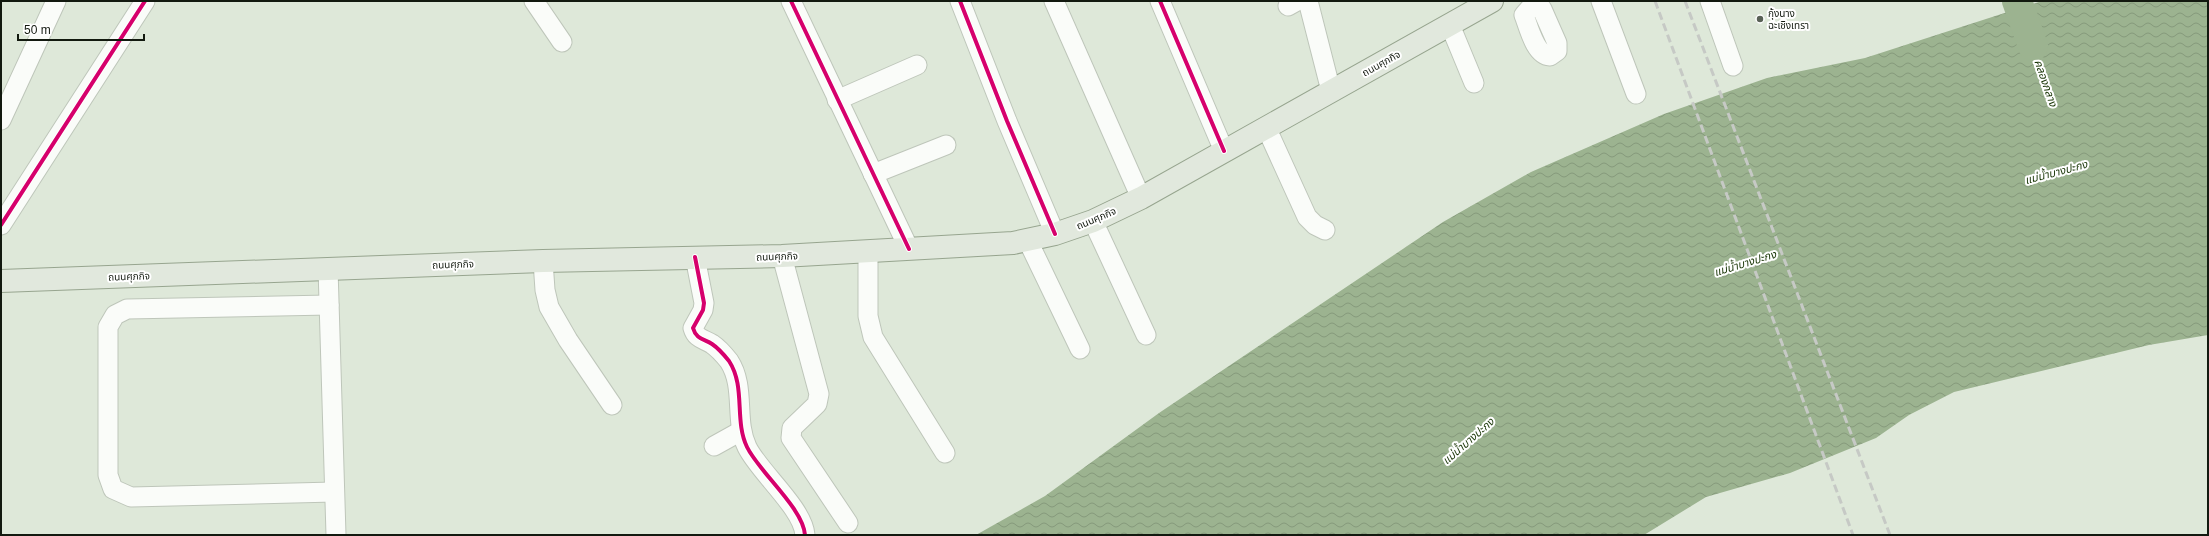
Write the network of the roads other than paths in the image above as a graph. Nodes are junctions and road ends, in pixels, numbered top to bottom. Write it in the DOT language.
graph roads {
  1 [pos="56,1"];
  2 [pos="145,1"];
  3 [pos="534,1"];
  4 [pos="791,1"];
  5 [pos="960,1"];
  6 [pos="1054,1"];
  7 [pos="1160,1"];
  8 [pos="1308,1"];
  9 [pos="1600,1"];
  10 [pos="1710,1"];
  11 [pos="1484,3"];
  12 [pos="1450,25"];
  13 [pos="562,42"];
  14 [pos="917,65"];
  15 [pos="1733,66"];
  16 [pos="1474,83"];
  17 [pos="1331,91"];
  18 [pos="1636,94"];
  19 [pos="837,100"];
  20 [pos="1,120"];
  21 [pos="1266,127"];
  22 [pos="946,145"];
  23 [pos="1224,150"];
  24 [pos="873,174"];
  25 [pos="1141,198"];
  26 [pos="1093,221"];
  27 [pos="1,225"];
  28 [pos="1325,230"];
  29 [pos="1055,234"];
  30 [pos="1028,241"];
  31 [pos="909,249"];
  32 [pos="868,251"];
  33 [pos="782,256"];
  34 [pos="695,257"];
  35 [pos="544,261"];
  36 [pos="328,268"];
  37 [pos="1,281"];
  38 [pos="329,305"];
  39 [pos="1146,335"];
  40 [pos="1080,349"];
  41 [pos="612,405"];
  42 [pos="742,431"];
  43 [pos="714,446"];
  44 [pos="945,453"];
  45 [pos="334,492"];
  46 [pos="848,523"];
  47 [pos="336,535"];
  48 [pos="805,535"];
  1 -- 20 [label="street"];
  2 -- 27 [label="street"];
  3 -- 13 [label="street"];
  4 -- 19 [label="street"];
  5 -- 29 [label="street"];
  6 -- 25 [label="street"];
  7 -- 23 [label="street"];
  8 -- 17 [label="street"];
  9 -- 18 [label="street"];
  10 -- 15 [label="street"];
  11 -- 12 [label="main road, ถนนศุภกิจ"];
  12 -- 16 [label="street"];
  12 -- 17 [label="main road, ถนนศุภกิจ"];
  14 -- 19 [label="street"];
  17 -- 21 [label="main road, ถนนศุภกิจ"];
  19 -- 24 [label="street"];
  21 -- 23 [label="main road, ถนนศุภกิจ"];
  21 -- 28 [label="street"];
  22 -- 24 [label="street"];
  23 -- 25 [label="main road, ถนนศุภกิจ"];
  24 -- 31 [label="street"];
  25 -- 26 [label="main road, ถนนศุภกิจ"];
  26 -- 29 [label="main road, ถนนศุภกิจ"];
  26 -- 39 [label="street"];
  29 -- 30 [label="main road, ถนนศุภกิจ"];
  30 -- 31 [label="main road, ถนนศุภกิจ"];
  30 -- 40 [label="street"];
  31 -- 32 [label="main road, ถนนศุภกิจ"];
  32 -- 33 [label="main road, ถนนศุภกิจ"];
  32 -- 44 [label="street"];
  33 -- 34 [label="main road, ถนนศุภกิจ"];
  33 -- 46 [label="street"];
  34 -- 35 [label="main road, ถนนศุภกิจ"];
  34 -- 42 [label="street"];
  35 -- 36 [label="main road, ถนนศุภกิจ"];
  35 -- 41 [label="street"];
  36 -- 37 [label="main road, ถนนศุภกิจ"];
  36 -- 38 [label="street"];
  38 -- 45 [label="street"];
  38 -- 45 [label="street"];
  42 -- 43 [label="street"];
  42 -- 48 [label="street"];
  45 -- 47 [label="street"];
}
